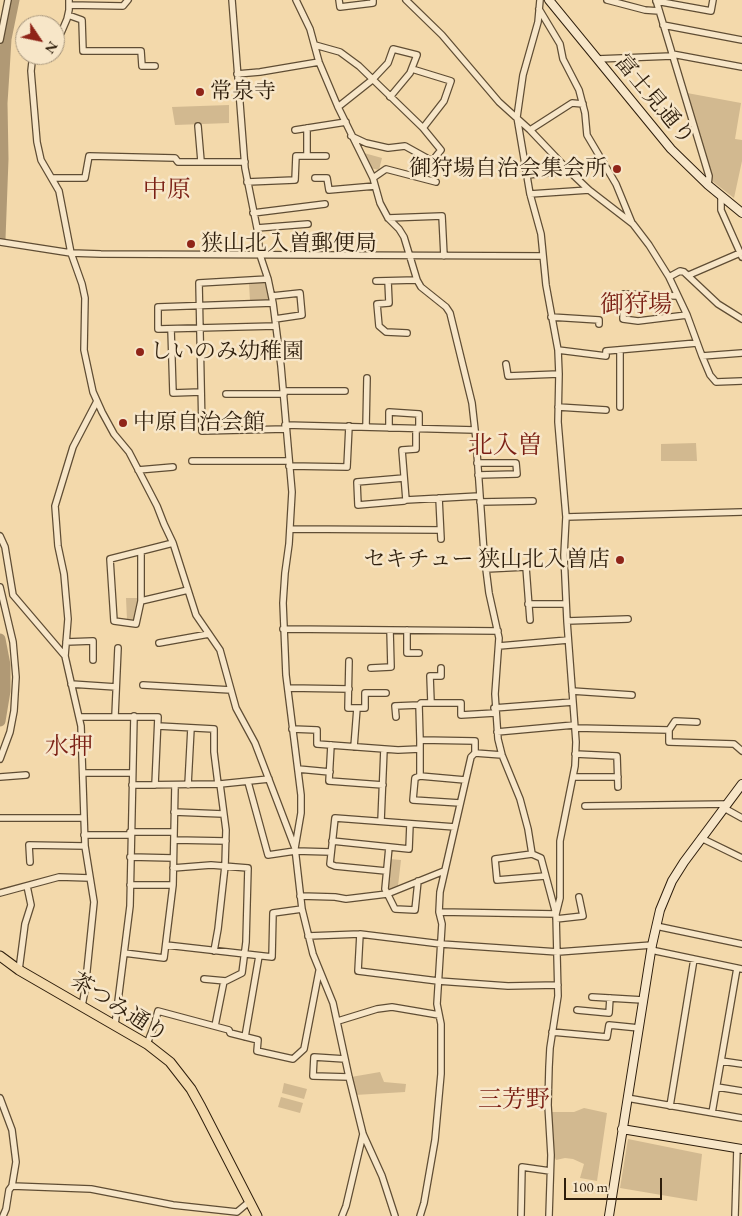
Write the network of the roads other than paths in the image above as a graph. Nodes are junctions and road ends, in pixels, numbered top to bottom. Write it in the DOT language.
graph roads {
  1 [pos="8,0"];
  2 [pos="128,0"];
  3 [pos="232,0"];
  4 [pos="296,0"];
  5 [pos="339,0"];
  6 [pos="373,0"];
  7 [pos="406,0"];
  8 [pos="540,0"];
  9 [pos="549,0"];
  10 [pos="607,0"];
  11 [pos="656,0"];
  12 [pos="713,0"];
  13 [pos="69,3"];
  14 [pos="539,9"];
  15 [pos="659,12"];
  16 [pos="68,15"];
  17 [pos="65,23"];
  18 [pos="663,25"];
  19 [pos="0,40"];
  20 [pos="742,40"];
  21 [pos="314,45"];
  22 [pos="672,55"];
  23 [pos="597,59"];
  24 [pos="320,62"];
  25 [pos="31,65"];
  26 [pos="742,65"];
  27 [pos="156,66"];
  28 [pos="412,69"];
  29 [pos="237,74"];
  30 [pos="372,80"];
  31 [pos="390,97"];
  32 [pos="583,104"];
  33 [pos="338,107"];
  34 [pos="517,117"];
  35 [pos="346,122"];
  36 [pos="198,126"];
  37 [pos="307,128"];
  38 [pos="423,128"];
  39 [pos="295,130"];
  40 [pos="530,130"];
  41 [pos="351,136"];
  42 [pos="307,156"];
  43 [pos="326,156"];
  44 [pos="201,161"];
  45 [pos="245,162"];
  46 [pos="569,171"];
  47 [pos="526,175"];
  48 [pos="52,178"];
  49 [pos="315,178"];
  50 [pos="373,178"];
  51 [pos="247,182"];
  52 [pos="436,182"];
  53 [pos="708,185"];
  54 [pos="375,186"];
  55 [pos="589,190"];
  56 [pos="530,194"];
  57 [pos="722,197"];
  58 [pos="326,204"];
  59 [pos="253,213"];
  60 [pos="742,213"];
  61 [pos="388,218"];
  62 [pos="308,224"];
  63 [pos="633,224"];
  64 [pos="257,228"];
  65 [pos="0,242"];
  66 [pos="71,253"];
  67 [pos="260,255"];
  68 [pos="741,255"];
  69 [pos="409,256"];
  70 [pos="444,256"];
  71 [pos="543,256"];
  72 [pos="689,275"];
  73 [pos="669,277"];
  74 [pos="268,279"];
  75 [pos="416,280"];
  76 [pos="376,281"];
  77 [pos="388,281"];
  78 [pos="677,296"];
  79 [pos="272,300"];
  80 [pos="199,306"];
  81 [pos="687,315"];
  82 [pos="551,317"];
  83 [pos="275,319"];
  84 [pos="742,319"];
  85 [pos="599,324"];
  86 [pos="276,326"];
  87 [pos="171,329"];
  88 [pos="199,329"];
  89 [pos="407,333"];
  90 [pos="697,343"];
  91 [pos="558,350"];
  92 [pos="620,350"];
  93 [pos="742,353"];
  94 [pos="702,356"];
  95 [pos="506,364"];
  96 [pos="559,374"];
  97 [pos="367,378"];
  98 [pos="742,381"];
  99 [pos="345,391"];
  100 [pos="201,392"];
  101 [pos="284,392"];
  102 [pos="226,394"];
  103 [pos="97,401"];
  104 [pos="558,407"];
  105 [pos="620,407"];
  106 [pos="606,410"];
  107 [pos="349,426"];
  108 [pos="286,427"];
  109 [pos="366,427"];
  110 [pos="389,428"];
  111 [pos="417,429"];
  112 [pos="476,430"];
  113 [pos="192,461"];
  114 [pos="288,463"];
  115 [pos="478,464"];
  116 [pos="173,467"];
  117 [pos="138,470"];
  118 [pos="478,475"];
  119 [pos="404,478"];
  120 [pos="439,498"];
  121 [pos="480,499"];
  122 [pos="406,500"];
  123 [pos="533,501"];
  124 [pos="742,512"];
  125 [pos="566,516"];
  126 [pos="290,529"];
  127 [pos="440,530"];
  128 [pos="0,536"];
  129 [pos="441,538"];
  130 [pos="173,543"];
  131 [pos="140,552"];
  132 [pos="486,569"];
  133 [pos="0,587"];
  134 [pos="188,590"];
  135 [pos="141,600"];
  136 [pos="528,604"];
  137 [pos="566,604"];
  138 [pos="628,619"];
  139 [pos="530,620"];
  140 [pos="567,621"];
  141 [pos="283,629"];
  142 [pos="390,630"];
  143 [pos="407,630"];
  144 [pos="498,631"];
  145 [pos="209,634"];
  146 [pos="568,640"];
  147 [pos="66,642"];
  148 [pos="159,643"];
  149 [pos="499,646"];
  150 [pos="118,648"];
  151 [pos="419,653"];
  152 [pos="65,656"];
  153 [pos="93,660"];
  154 [pos="349,661"];
  155 [pos="371,668"];
  156 [pos="441,668"];
  157 [pos="71,684"];
  158 [pos="143,685"];
  159 [pos="116,687"];
  160 [pos="288,688"];
  161 [pos="349,688"];
  162 [pos="231,690"];
  163 [pos="572,691"];
  164 [pos="386,693"];
  165 [pos="632,695"];
  166 [pos="431,702"];
  167 [pos="572,702"];
  168 [pos="419,705"];
  169 [pos="357,708"];
  170 [pos="495,710"];
  171 [pos="114,716"];
  172 [pos="134,716"];
  173 [pos="79,717"];
  174 [pos="396,717"];
  175 [pos="697,722"];
  176 [pos="158,726"];
  177 [pos="574,727"];
  178 [pos="191,728"];
  179 [pos="292,729"];
  180 [pos="669,730"];
  181 [pos="497,732"];
  182 [pos="420,740"];
  183 [pos="331,745"];
  184 [pos="354,747"];
  185 [pos="384,748"];
  186 [pos="420,749"];
  187 [pos="742,751"];
  188 [pos="475,753"];
  189 [pos="575,754"];
  190 [pos="502,755"];
  191 [pos="0,759"];
  192 [pos="298,769"];
  193 [pos="132,772"];
  194 [pos="330,772"];
  195 [pos="83,773"];
  196 [pos="26,775"];
  197 [pos="420,776"];
  198 [pos="0,777"];
  199 [pos="573,777"];
  200 [pos="618,777"];
  201 [pos="269,779"];
  202 [pos="465,780"];
  203 [pos="248,782"];
  204 [pos="155,784"];
  205 [pos="219,784"];
  206 [pos="742,784"];
  207 [pos="132,785"];
  208 [pos="175,785"];
  209 [pos="188,785"];
  210 [pos="383,785"];
  211 [pos="618,787"];
  212 [pos="460,803"];
  213 [pos="586,806"];
  214 [pos="726,806"];
  215 [pos="174,812"];
  216 [pos="223,814"];
  217 [pos="0,818"];
  218 [pos="84,818"];
  219 [pos="742,818"];
  220 [pos="381,821"];
  221 [pos="410,824"];
  222 [pos="455,827"];
  223 [pos="174,832"];
  224 [pos="130,833"];
  225 [pos="84,835"];
  226 [pos="701,838"];
  227 [pos="174,840"];
  228 [pos="226,841"];
  229 [pos="332,841"];
  230 [pos="85,846"];
  231 [pos="388,847"];
  232 [pos="295,850"];
  233 [pos="331,852"];
  234 [pos="532,854"];
  235 [pos="130,857"];
  236 [pos="174,858"];
  237 [pos="742,858"];
  238 [pos="30,862"];
  239 [pos="225,866"];
  240 [pos="173,868"];
  241 [pos="386,871"];
  242 [pos="444,871"];
  243 [pos="546,876"];
  244 [pos="90,878"];
  245 [pos="418,881"];
  246 [pos="130,885"];
  247 [pos="173,885"];
  248 [pos="27,886"];
  249 [pos="0,893"];
  250 [pos="387,894"];
  251 [pos="300,896"];
  252 [pos="579,897"];
  253 [pos="302,908"];
  254 [pos="439,912"];
  255 [pos="556,916"];
  256 [pos="656,926"];
  257 [pos="360,934"];
  258 [pos="308,936"];
  259 [pos="441,944"];
  260 [pos="742,944"];
  261 [pos="166,945"];
  262 [pos="651,948"];
  263 [pos="214,951"];
  264 [pos="558,952"];
  265 [pos="124,953"];
  266 [pos="245,955"];
  267 [pos="0,956"];
  268 [pos="259,956"];
  269 [pos="694,959"];
  270 [pos="739,969"];
  271 [pos="20,970"];
  272 [pos="319,971"];
  273 [pos="204,979"];
  274 [pos="224,981"];
  275 [pos="438,982"];
  276 [pos="558,985"];
  277 [pos="592,997"];
  278 [pos="610,998"];
  279 [pos="643,1000"];
  280 [pos="82,1006"];
  281 [pos="577,1010"];
  282 [pos="439,1015"];
  283 [pos="338,1021"];
  284 [pos="115,1025"];
  285 [pos="215,1026"];
  286 [pos="639,1028"];
  287 [pos="552,1032"];
  288 [pos="245,1037"];
  289 [pos="147,1044"];
  290 [pos="345,1059"];
  291 [pos="721,1060"];
  292 [pos="742,1064"];
  293 [pos="349,1077"];
  294 [pos="717,1087"];
  295 [pos="742,1091"];
  296 [pos="0,1098"];
  297 [pos="627,1098"];
  298 [pos="670,1106"];
  299 [pos="712,1113"];
  300 [pos="742,1118"];
  301 [pos="622,1130"];
  302 [pos="364,1134"];
  303 [pos="740,1149"];
  304 [pos="550,1171"];
  305 [pos="739,1179"];
  306 [pos="12,1186"];
  307 [pos="250,1201"];
  308 [pos="241,1213"];
  309 [pos="521,1215"];
  310 [pos="3,1216"];
  311 [pos="257,1216"];
  312 [pos="342,1216"];
  313 [pos="395,1216"];
  314 [pos="420,1216"];
  315 [pos="549,1216"];
  316 [pos="608,1216"];
  317 [pos="735,1216"];
  1 -- 19 [label="street"];
  2 -- 13 [label="street"];
  3 -- 29 [label="street"];
  4 -- 21 [label="street"];
  5 -- 6 [label="street"];
  7 -- 34 [label="street"];
  8 -- 14 [label="street"];
  9 -- 23 [label="street, 富士見通り"];
  10 -- 15 [label="street"];
  11 -- 12 [label="street"];
  11 -- 15 [label="street"];
  13 -- 16 [label="street"];
  14 -- 32 [label="street"];
  14 -- 34 [label="street"];
  15 -- 18 [label="street"];
  16 -- 17 [label="street"];
  16 -- 27 [label="street"];
  18 -- 20 [label="street"];
  18 -- 22 [label="street"];
  21 -- 24 [label="street"];
  21 -- 30 [label="street"];
  22 -- 23 [label="street"];
  22 -- 26 [label="street"];
  22 -- 53 [label="street"];
  23 -- 53 [label="street, 富士見通り"];
  24 -- 29 [label="street"];
  24 -- 33 [label="street"];
  25 -- 48 [label="street"];
  28 -- 30 [label="street"];
  28 -- 31 [label="street"];
  28 -- 38 [label="street"];
  29 -- 45 [label="street"];
  30 -- 31 [label="street"];
  30 -- 33 [label="street"];
  31 -- 38 [label="street"];
  32 -- 40 [label="street"];
  32 -- 63 [label="street"];
  33 -- 35 [label="street"];
  34 -- 40 [label="street"];
  34 -- 47 [label="street"];
  35 -- 37 [label="street"];
  35 -- 41 [label="street"];
  36 -- 44 [label="street"];
  37 -- 39 [label="street"];
  37 -- 42 [label="street"];
  38 -- 41 [label="street"];
  40 -- 46 [label="street"];
  41 -- 50 [label="street"];
  42 -- 43 [label="street"];
  42 -- 51 [label="street"];
  44 -- 45 [label="street"];
  44 -- 48 [label="street"];
  45 -- 51 [label="street"];
  46 -- 47 [label="street"];
  46 -- 55 [label="street"];
  47 -- 56 [label="street"];
  48 -- 66 [label="street"];
  49 -- 54 [label="street"];
  50 -- 52 [label="street"];
  50 -- 54 [label="street"];
  51 -- 59 [label="street"];
  53 -- 57 [label="street, 富士見通り"];
  54 -- 61 [label="street"];
  55 -- 56 [label="street"];
  55 -- 63 [label="street"];
  56 -- 71 [label="street"];
  57 -- 60 [label="street, 富士見通り"];
  57 -- 68 [label="street"];
  58 -- 59 [label="street"];
  59 -- 64 [label="street"];
  61 -- 69 [label="street"];
  61 -- 70 [label="street"];
  62 -- 64 [label="street"];
  63 -- 73 [label="street"];
  64 -- 67 [label="street"];
  65 -- 66 [label="street"];
  66 -- 67 [label="street"];
  66 -- 103 [label="street"];
  67 -- 69 [label="street"];
  67 -- 74 [label="street"];
  68 -- 72 [label="street"];
  69 -- 70 [label="street"];
  69 -- 75 [label="street"];
  70 -- 71 [label="street"];
  71 -- 82 [label="street"];
  72 -- 73 [label="street"];
  72 -- 84 [label="street"];
  73 -- 78 [label="street"];
  74 -- 79 [label="street"];
  74 -- 80 [label="street"];
  75 -- 77 [label="street"];
  75 -- 112 [label="street"];
  76 -- 77 [label="street"];
  77 -- 89 [label="street"];
  78 -- 81 [label="street"];
  78 -- 81 [label="street"];
  79 -- 80 [label="street"];
  79 -- 83 [label="street"];
  79 -- 83 [label="street"];
  80 -- 87 [label="street"];
  80 -- 88 [label="street"];
  81 -- 90 [label="street"];
  82 -- 85 [label="street"];
  82 -- 91 [label="street"];
  83 -- 86 [label="street"];
  86 -- 88 [label="street"];
  86 -- 101 [label="street"];
  87 -- 88 [label="street"];
  87 -- 100 [label="street"];
  88 -- 100 [label="street"];
  90 -- 92 [label="street"];
  90 -- 94 [label="street"];
  91 -- 92 [label="street"];
  91 -- 96 [label="street"];
  92 -- 105 [label="street"];
  93 -- 94 [label="street"];
  94 -- 98 [label="street"];
  95 -- 96 [label="street"];
  96 -- 104 [label="street"];
  97 -- 109 [label="street"];
  99 -- 101 [label="street"];
  100 -- 108 [label="street"];
  101 -- 102 [label="street"];
  101 -- 108 [label="street"];
  103 -- 117 [label="street"];
  103 -- 147 [label="street"];
  104 -- 106 [label="street"];
  104 -- 125 [label="street"];
  107 -- 108 [label="street"];
  107 -- 109 [label="street"];
  107 -- 114 [label="street"];
  108 -- 114 [label="street"];
  109 -- 110 [label="street"];
  110 -- 111 [label="street"];
  110 -- 111 [label="street"];
  111 -- 112 [label="street"];
  111 -- 119 [label="street"];
  112 -- 115 [label="street"];
  113 -- 114 [label="street"];
  114 -- 126 [label="street"];
  115 -- 118 [label="street"];
  115 -- 118 [label="street"];
  116 -- 117 [label="street"];
  117 -- 130 [label="street"];
  118 -- 121 [label="street"];
  119 -- 122 [label="street"];
  119 -- 122 [label="street"];
  120 -- 121 [label="street"];
  120 -- 122 [label="street"];
  120 -- 127 [label="street"];
  121 -- 123 [label="street"];
  121 -- 132 [label="street"];
  124 -- 125 [label="street"];
  125 -- 137 [label="street"];
  126 -- 127 [label="street"];
  126 -- 141 [label="street"];
  127 -- 129 [label="street"];
  128 -- 152 [label="street"];
  130 -- 131 [label="street"];
  130 -- 134 [label="street"];
  131 -- 135 [label="street"];
  131 -- 135 [label="street"];
  132 -- 136 [label="street"];
  132 -- 144 [label="street"];
  133 -- 191 [label="street"];
  134 -- 135 [label="street"];
  134 -- 145 [label="street"];
  136 -- 137 [label="street"];
  136 -- 139 [label="street"];
  137 -- 140 [label="street"];
  138 -- 140 [label="street"];
  140 -- 146 [label="street"];
  141 -- 142 [label="street"];
  141 -- 160 [label="street"];
  142 -- 143 [label="street"];
  142 -- 155 [label="street"];
  143 -- 144 [label="street"];
  143 -- 151 [label="street"];
  144 -- 149 [label="street"];
  145 -- 148 [label="street"];
  145 -- 162 [label="street"];
  146 -- 149 [label="street"];
  146 -- 163 [label="street"];
  147 -- 152 [label="street"];
  147 -- 153 [label="street"];
  149 -- 170 [label="street"];
  150 -- 159 [label="street"];
  152 -- 157 [label="street"];
  154 -- 161 [label="street"];
  156 -- 166 [label="street"];
  157 -- 159 [label="street"];
  157 -- 173 [label="street"];
  158 -- 162 [label="street"];
  159 -- 171 [label="street"];
  160 -- 161 [label="street"];
  160 -- 179 [label="street"];
  161 -- 169 [label="street"];
  162 -- 201 [label="street"];
  163 -- 165 [label="street"];
  163 -- 167 [label="street"];
  164 -- 169 [label="street"];
  166 -- 168 [label="street"];
  166 -- 170 [label="street"];
  167 -- 170 [label="street"];
  167 -- 177 [label="street"];
  168 -- 174 [label="street"];
  168 -- 182 [label="street"];
  169 -- 184 [label="street"];
  170 -- 181 [label="street"];
  171 -- 172 [label="street"];
  171 -- 173 [label="street"];
  172 -- 176 [label="street"];
  172 -- 193 [label="street"];
  173 -- 195 [label="street"];
  175 -- 180 [label="street"];
  176 -- 178 [label="street"];
  176 -- 204 [label="street"];
  177 -- 180 [label="street"];
  177 -- 181 [label="street"];
  177 -- 189 [label="street"];
  178 -- 205 [label="street"];
  178 -- 209 [label="street"];
  179 -- 183 [label="street"];
  179 -- 192 [label="street"];
  180 -- 187 [label="street"];
  181 -- 190 [label="street"];
  182 -- 186 [label="street"];
  182 -- 188 [label="street"];
  183 -- 184 [label="street"];
  183 -- 194 [label="street"];
  184 -- 185 [label="street"];
  185 -- 186 [label="street"];
  185 -- 210 [label="street"];
  186 -- 197 [label="street"];
  188 -- 190 [label="street"];
  188 -- 202 [label="street"];
  189 -- 199 [label="street"];
  189 -- 200 [label="street"];
  190 -- 234 [label="street"];
  192 -- 194 [label="street"];
  192 -- 232 [label="street"];
  193 -- 195 [label="street"];
  193 -- 207 [label="street"];
  194 -- 210 [label="street"];
  195 -- 218 [label="street"];
  196 -- 198 [label="street"];
  197 -- 202 [label="street"];
  197 -- 212 [label="street"];
  199 -- 200 [label="street"];
  199 -- 255 [label="street"];
  200 -- 211 [label="street"];
  201 -- 203 [label="street"];
  201 -- 232 [label="street"];
  202 -- 212 [label="street"];
  203 -- 205 [label="street"];
  203 -- 232 [label="street"];
  204 -- 207 [label="street"];
  204 -- 208 [label="street"];
  205 -- 209 [label="street"];
  205 -- 216 [label="street"];
  206 -- 214 [label="street"];
  207 -- 224 [label="street"];
  208 -- 209 [label="street"];
  208 -- 215 [label="street"];
  210 -- 220 [label="street"];
  212 -- 222 [label="street"];
  213 -- 214 [label="street"];
  214 -- 219 [label="street"];
  214 -- 226 [label="street"];
  215 -- 216 [label="street"];
  215 -- 223 [label="street"];
  216 -- 228 [label="street"];
  217 -- 218 [label="street"];
  218 -- 225 [label="street"];
  220 -- 221 [label="street"];
  220 -- 229 [label="street"];
  221 -- 222 [label="street"];
  221 -- 231 [label="street"];
  222 -- 242 [label="street"];
  223 -- 224 [label="street"];
  223 -- 227 [label="street"];
  224 -- 225 [label="street"];
  224 -- 235 [label="street"];
  225 -- 230 [label="street"];
  226 -- 237 [label="street"];
  226 -- 256 [label="street"];
  227 -- 228 [label="street"];
  227 -- 236 [label="street"];
  228 -- 239 [label="street"];
  229 -- 231 [label="street"];
  229 -- 233 [label="street"];
  230 -- 238 [label="street"];
  230 -- 244 [label="street"];
  231 -- 241 [label="street"];
  232 -- 233 [label="street"];
  232 -- 251 [label="street"];
  233 -- 241 [label="street"];
  234 -- 243 [label="street"];
  234 -- 243 [label="street"];
  235 -- 236 [label="street"];
  235 -- 246 [label="street"];
  236 -- 240 [label="street"];
  239 -- 240 [label="street"];
  239 -- 263 [label="street"];
  239 -- 266 [label="street"];
  240 -- 247 [label="street"];
  241 -- 250 [label="street"];
  242 -- 245 [label="street"];
  242 -- 254 [label="street"];
  243 -- 255 [label="street"];
  244 -- 248 [label="street"];
  244 -- 280 [label="street"];
  245 -- 250 [label="street"];
  245 -- 250 [label="street"];
  246 -- 247 [label="street"];
  246 -- 265 [label="street"];
  247 -- 261 [label="street"];
  248 -- 249 [label="street"];
  248 -- 271 [label="street"];
  250 -- 251 [label="street"];
  251 -- 253 [label="street"];
  252 -- 255 [label="street"];
  253 -- 258 [label="street"];
  253 -- 268 [label="street"];
  254 -- 255 [label="street"];
  254 -- 259 [label="street"];
  255 -- 264 [label="street"];
  256 -- 260 [label="street"];
  256 -- 262 [label="street"];
  257 -- 258 [label="street"];
  257 -- 259 [label="street"];
  257 -- 275 [label="street"];
  258 -- 272 [label="street"];
  259 -- 264 [label="street"];
  259 -- 275 [label="street"];
  261 -- 263 [label="street"];
  261 -- 265 [label="street"];
  262 -- 264 [label="street"];
  262 -- 269 [label="street"];
  262 -- 279 [label="street"];
  263 -- 266 [label="street"];
  264 -- 276 [label="street"];
  265 -- 284 [label="street"];
  266 -- 268 [label="street"];
  266 -- 274 [label="street"];
  267 -- 271 [label="main road, 茶つみ通り"];
  268 -- 288 [label="street"];
  269 -- 270 [label="street"];
  269 -- 298 [label="street"];
  270 -- 291 [label="street"];
  271 -- 280 [label="main road, 茶つみ通り"];
  272 -- 283 [label="street"];
  272 -- 288 [label="street"];
  273 -- 274 [label="street"];
  274 -- 285 [label="street"];
  275 -- 276 [label="street"];
  275 -- 282 [label="street"];
  276 -- 287 [label="street"];
  277 -- 278 [label="street"];
  278 -- 279 [label="street"];
  278 -- 281 [label="street"];
  279 -- 286 [label="street"];
  280 -- 284 [label="main road, 茶つみ通り"];
  282 -- 283 [label="street"];
  282 -- 314 [label="street"];
  283 -- 290 [label="street"];
  284 -- 289 [label="main road, 茶つみ通り"];
  285 -- 288 [label="street"];
  285 -- 289 [label="street"];
  286 -- 287 [label="street"];
  286 -- 297 [label="street"];
  287 -- 304 [label="street"];
  289 -- 307 [label="main road, 茶つみ通り"];
  290 -- 293 [label="street"];
  290 -- 293 [label="street"];
  291 -- 292 [label="street"];
  291 -- 294 [label="street"];
  293 -- 302 [label="street"];
  294 -- 295 [label="street"];
  294 -- 299 [label="street"];
  296 -- 306 [label="street"];
  297 -- 298 [label="street"];
  297 -- 301 [label="street"];
  298 -- 299 [label="street"];
  299 -- 300 [label="street"];
  301 -- 303 [label="street"];
  301 -- 316 [label="street"];
  302 -- 312 [label="street"];
  302 -- 313 [label="street"];
  303 -- 305 [label="street"];
  304 -- 309 [label="street"];
  304 -- 315 [label="street"];
  305 -- 317 [label="street"];
  306 -- 308 [label="street"];
  306 -- 310 [label="street"];
  307 -- 308 [label="street"];
  307 -- 311 [label="main road, 茶つみ通り"];
}
